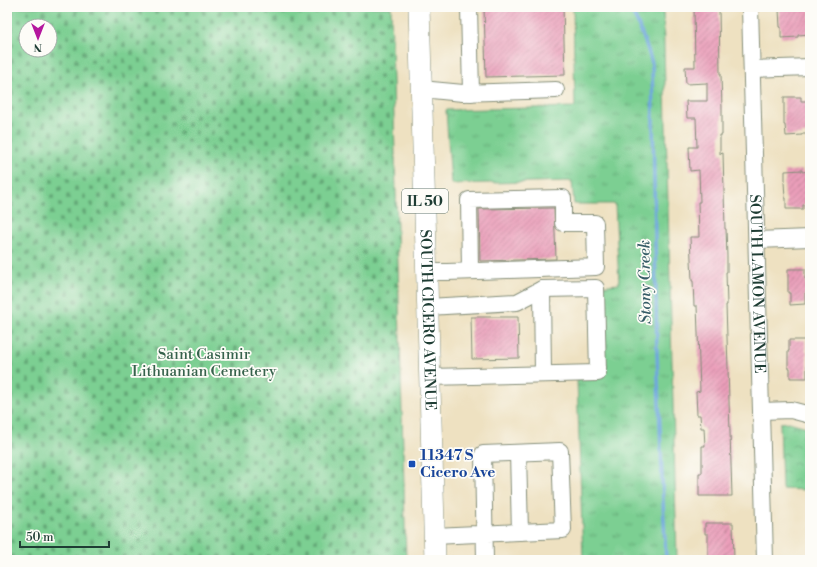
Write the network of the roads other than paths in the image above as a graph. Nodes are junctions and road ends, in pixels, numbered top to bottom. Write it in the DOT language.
graph roads {
  1 [pos="419,7"];
  2 [pos="468,7"];
  3 [pos="750,7"];
  4 [pos="810,67"];
  5 [pos="752,69"];
  6 [pos="421,89"];
  7 [pos="556,90"];
  8 [pos="471,93"];
  9 [pos="810,238"];
  10 [pos="757,240"];
  11 [pos="470,271"];
  12 [pos="427,272"];
  13 [pos="542,289"];
  14 [pos="428,307"];
  15 [pos="544,374"];
  16 [pos="430,377"];
  17 [pos="761,411"];
  18 [pos="810,415"];
  19 [pos="518,453"];
  20 [pos="520,532"];
  21 [pos="485,533"];
  22 [pos="434,536"];
  23 [pos="435,560"];
  24 [pos="485,560"];
  25 [pos="765,560"];
  1 -- 6 [label="main road, SOUTH CICERO AVENUE / IL 50"];
  2 -- 8 [label="street"];
  3 -- 5 [label="street, SOUTH LAMON AVENUE"];
  4 -- 5 [label="street"];
  5 -- 10 [label="street, SOUTH LAMON AVENUE"];
  6 -- 8 [label="street"];
  6 -- 12 [label="main road, SOUTH CICERO AVENUE / IL 50"];
  7 -- 8 [label="street"];
  9 -- 10 [label="street"];
  10 -- 17 [label="street, SOUTH LAMON AVENUE"];
  11 -- 11 [label="street"];
  11 -- 12 [label="street"];
  12 -- 14 [label="main road, SOUTH CICERO AVENUE / IL 50"];
  13 -- 14 [label="street"];
  13 -- 15 [label="street"];
  13 -- 15 [label="street"];
  14 -- 16 [label="main road, SOUTH CICERO AVENUE / IL 50"];
  15 -- 16 [label="street"];
  16 -- 22 [label="main road, SOUTH CICERO AVENUE / IL 50"];
  17 -- 18 [label="street"];
  17 -- 25 [label="street, SOUTH LAMON AVENUE"];
  19 -- 20 [label="street"];
  19 -- 20 [label="street"];
  19 -- 21 [label="street"];
  20 -- 21 [label="street"];
  21 -- 22 [label="street"];
  21 -- 24 [label="street"];
  22 -- 23 [label="main road, SOUTH CICERO AVENUE / IL 50"];
}
